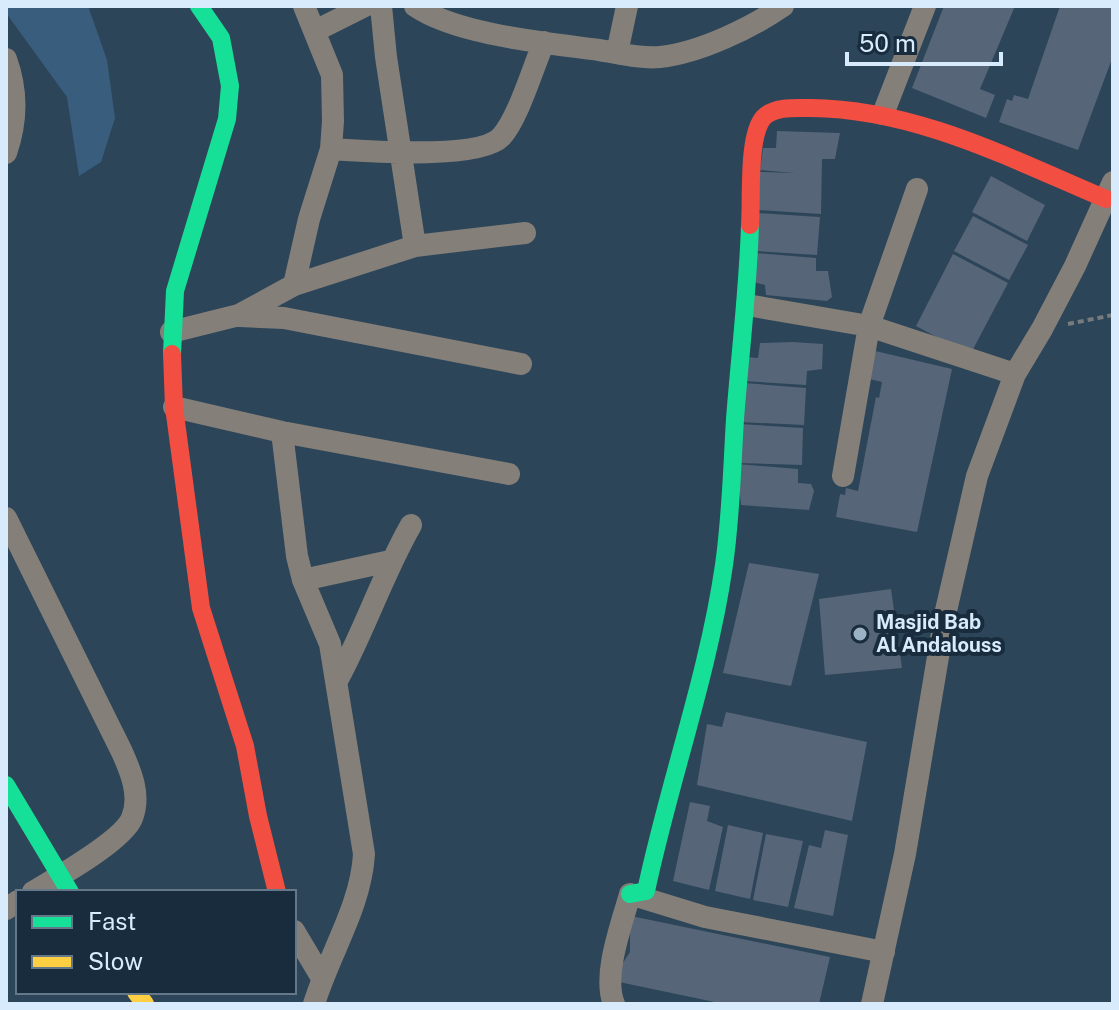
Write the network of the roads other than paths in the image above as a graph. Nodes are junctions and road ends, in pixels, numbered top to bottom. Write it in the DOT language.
graph roads {
  1 [pos="304,6"];
  2 [pos="365,6"];
  3 [pos="381,6"];
  4 [pos="415,6"];
  5 [pos="627,6"];
  6 [pos="743,6"];
  7 [pos="783,6"];
  8 [pos="925,6"];
  9 [pos="201,7"];
  10 [pos="315,31"];
  11 [pos="740,31"];
  12 [pos="544,42"];
  13 [pos="617,53"];
  14 [pos="6,59"];
  15 [pos="883,114"];
  16 [pos="331,149"];
  17 [pos="6,153"];
  18 [pos="400,153"];
  19 [pos="917,189"];
  20 [pos="1109,190"];
  21 [pos="525,233"];
  22 [pos="415,246"];
  23 [pos="294,285"];
  24 [pos="747,305"];
  25 [pos="239,315"];
  26 [pos="869,326"];
  27 [pos="171,332"];
  28 [pos="521,364"];
  29 [pos="1015,374"];
  30 [pos="174,407"];
  31 [pos="282,432"];
  32 [pos="509,474"];
  33 [pos="843,476"];
  34 [pos="6,518"];
  35 [pos="411,525"];
  36 [pos="390,561"];
  37 [pos="303,580"];
  38 [pos="338,679"];
  39 [pos="6,785"];
  40 [pos="65,884"];
  41 [pos="41,890"];
  42 [pos="276,890"];
  43 [pos="630,894"];
  44 [pos="296,934"];
  45 [pos="884,952"];
  46 [pos="322,978"];
  47 [pos="314,1004"];
  48 [pos="614,1004"];
  49 [pos="872,1004"];
  1 -- 10 [label="street"];
  2 -- 10 [label="street"];
  3 -- 18 [label="street"];
  4 -- 12 [label="street"];
  5 -- 13 [label="street"];
  6 -- 11 [label="street"];
  7 -- 11 [label="street"];
  8 -- 15 [label="street"];
  9 -- 27 [label="street"];
  10 -- 16 [label="street"];
  11 -- 13 [label="street"];
  12 -- 13 [label="street"];
  12 -- 18 [label="street"];
  14 -- 17 [label="street"];
  15 -- 20 [label="street"];
  15 -- 24 [label="street"];
  16 -- 18 [label="street"];
  16 -- 23 [label="street"];
  18 -- 22 [label="street"];
  19 -- 26 [label="street"];
  20 -- 29 [label="street"];
  21 -- 22 [label="street"];
  22 -- 23 [label="street"];
  23 -- 25 [label="street"];
  24 -- 26 [label="street"];
  24 -- 43 [label="street"];
  25 -- 27 [label="street"];
  25 -- 28 [label="street"];
  26 -- 29 [label="street"];
  26 -- 33 [label="street"];
  27 -- 30 [label="street"];
  29 -- 45 [label="street"];
  30 -- 31 [label="street"];
  30 -- 42 [label="street"];
  31 -- 32 [label="street"];
  31 -- 37 [label="street"];
  34 -- 40 [label="street"];
  35 -- 36 [label="street"];
  36 -- 37 [label="street"];
  36 -- 38 [label="street"];
  37 -- 38 [label="street"];
  38 -- 46 [label="street"];
  39 -- 40 [label="street"];
  40 -- 41 [label="street"];
  43 -- 45 [label="street"];
  43 -- 48 [label="street"];
  44 -- 46 [label="street"];
  45 -- 49 [label="street"];
  46 -- 47 [label="street"];
}
